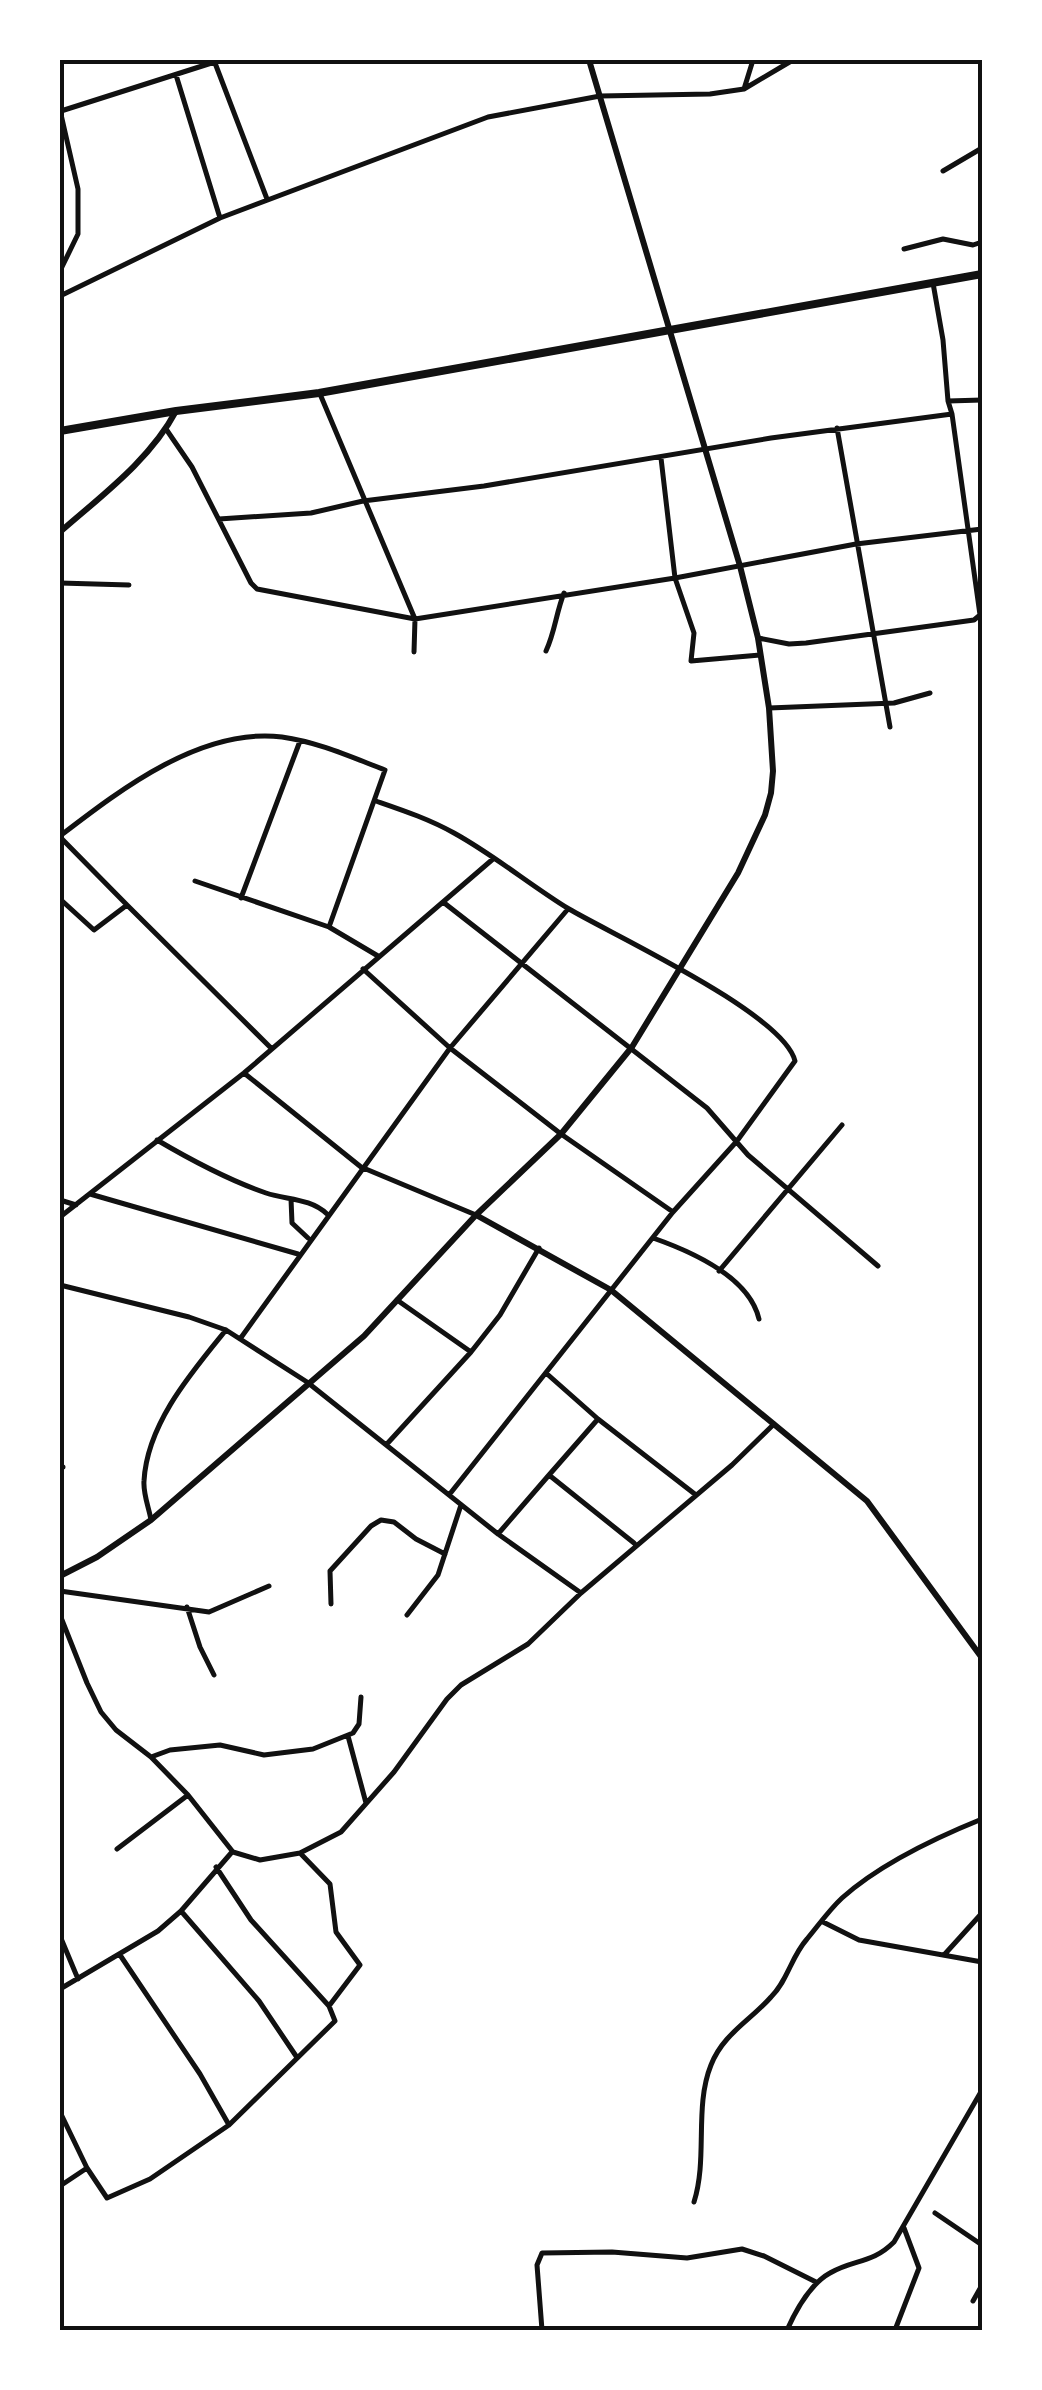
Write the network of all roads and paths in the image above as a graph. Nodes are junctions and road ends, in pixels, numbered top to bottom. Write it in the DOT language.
graph roads {
  1 [pos="589,60"];
  2 [pos="753,60"];
  3 [pos="793,60"];
  4 [pos="217,61"];
  5 [pos="176,74"];
  6 [pos="744,89"];
  7 [pos="600,96"];
  8 [pos="60,110"];
  9 [pos="982,148"];
  10 [pos="943,171"];
  11 [pos="267,200"];
  12 [pos="220,218"];
  13 [pos="982,242"];
  14 [pos="904,249"];
  15 [pos="60,271"];
  16 [pos="982,274"];
  17 [pos="933,282"];
  18 [pos="60,296"];
  19 [pos="670,332"];
  20 [pos="319,393"];
  21 [pos="982,400"];
  22 [pos="948,401"];
  23 [pos="176,411"];
  24 [pos="952,414"];
  25 [pos="837,428"];
  26 [pos="166,429"];
  27 [pos="60,431"];
  28 [pos="703,450"];
  29 [pos="660,458"];
  30 [pos="364,501"];
  31 [pos="219,519"];
  32 [pos="982,530"];
  33 [pos="968,531"];
  34 [pos="60,532"];
  35 [pos="856,544"];
  36 [pos="740,566"];
  37 [pos="675,578"];
  38 [pos="60,583"];
  39 [pos="129,585"];
  40 [pos="564,593"];
  41 [pos="415,619"];
  42 [pos="872,634"];
  43 [pos="758,638"];
  44 [pos="546,651"];
  45 [pos="414,652"];
  46 [pos="762,655"];
  47 [pos="930,694"];
  48 [pos="885,703"];
  49 [pos="769,708"];
  50 [pos="890,727"];
  51 [pos="300,740"];
  52 [pos="376,801"];
  53 [pos="60,837"];
  54 [pos="493,859"];
  55 [pos="195,881"];
  56 [pos="242,898"];
  57 [pos="60,899"];
  58 [pos="444,902"];
  59 [pos="126,905"];
  60 [pos="568,908"];
  61 [pos="329,928"];
  62 [pos="378,956"];
  63 [pos="521,965"];
  64 [pos="364,970"];
  65 [pos="680,971"];
  66 [pos="632,1047"];
  67 [pos="450,1048"];
  68 [pos="272,1049"];
  69 [pos="244,1072"];
  70 [pos="842,1125"];
  71 [pos="560,1134"];
  72 [pos="157,1140"];
  73 [pos="737,1142"];
  74 [pos="362,1167"];
  75 [pos="788,1189"];
  76 [pos="90,1194"];
  77 [pos="290,1198"];
  78 [pos="60,1200"];
  79 [pos="76,1205"];
  80 [pos="673,1212"];
  81 [pos="328,1214"];
  82 [pos="476,1215"];
  83 [pos="60,1216"];
  84 [pos="653,1238"];
  85 [pos="310,1239"];
  86 [pos="539,1248"];
  87 [pos="298,1254"];
  88 [pos="878,1266"];
  89 [pos="719,1271"];
  90 [pos="60,1285"];
  91 [pos="611,1290"];
  92 [pos="398,1300"];
  93 [pos="759,1318"];
  94 [pos="226,1330"];
  95 [pos="240,1340"];
  96 [pos="471,1352"];
  97 [pos="546,1372"];
  98 [pos="307,1382"];
  99 [pos="598,1419"];
  100 [pos="774,1424"];
  101 [pos="386,1445"];
  102 [pos="549,1475"];
  103 [pos="696,1494"];
  104 [pos="449,1496"];
  105 [pos="461,1505"];
  106 [pos="152,1520"];
  107 [pos="498,1534"];
  108 [pos="635,1544"];
  109 [pos="445,1554"];
  110 [pos="60,1576"];
  111 [pos="270,1586"];
  112 [pos="60,1591"];
  113 [pos="581,1593"];
  114 [pos="330,1604"];
  115 [pos="188,1607"];
  116 [pos="60,1615"];
  117 [pos="406,1615"];
  118 [pos="982,1658"];
  119 [pos="214,1675"];
  120 [pos="361,1697"];
  121 [pos="348,1736"];
  122 [pos="151,1757"];
  123 [pos="188,1795"];
  124 [pos="366,1803"];
  125 [pos="982,1819"];
  126 [pos="117,1849"];
  127 [pos="233,1852"];
  128 [pos="300,1853"];
  129 [pos="216,1868"];
  130 [pos="181,1911"];
  131 [pos="982,1913"];
  132 [pos="822,1922"];
  133 [pos="60,1936"];
  134 [pos="120,1955"];
  135 [pos="944,1955"];
  136 [pos="982,1962"];
  137 [pos="78,1979"];
  138 [pos="60,1988"];
  139 [pos="329,2006"];
  140 [pos="296,2056"];
  141 [pos="982,2090"];
  142 [pos="972,2108"];
  143 [pos="60,2112"];
  144 [pos="982,2116"];
  145 [pos="229,2126"];
  146 [pos="87,2168"];
  147 [pos="60,2186"];
  148 [pos="694,2202"];
  149 [pos="935,2213"];
  150 [pos="904,2228"];
  151 [pos="982,2245"];
  152 [pos="816,2282"];
  153 [pos="982,2285"];
  154 [pos="973,2301"];
  155 [pos="899,2321"];
  156 [pos="542,2330"];
  157 [pos="787,2330"];
  158 [pos="895,2330"];
  159 [pos="903,2330"];
  1 -- 7 [label="street"];
  2 -- 6 [label="street"];
  3 -- 6 [label="street"];
  4 -- 5 [label="street"];
  4 -- 11 [label="street"];
  5 -- 8 [label="street"];
  5 -- 12 [label="street"];
  6 -- 7 [label="street"];
  7 -- 11 [label="street"];
  7 -- 19 [label="street"];
  8 -- 15 [label="street"];
  9 -- 10 [label="street"];
  11 -- 12 [label="street"];
  12 -- 18 [label="street"];
  13 -- 14 [label="street"];
  16 -- 17 [label="highway"];
  17 -- 19 [label="highway"];
  17 -- 22 [label="street"];
  19 -- 20 [label="highway"];
  19 -- 28 [label="street"];
  20 -- 23 [label="highway"];
  20 -- 30 [label="street"];
  21 -- 22 [label="street"];
  22 -- 24 [label="street"];
  23 -- 26 [label="street"];
  23 -- 27 [label="highway"];
  24 -- 25 [label="street"];
  24 -- 33 [label="street"];
  25 -- 28 [label="street"];
  25 -- 35 [label="street"];
  26 -- 31 [label="street"];
  26 -- 34 [label="street"];
  28 -- 29 [label="street"];
  28 -- 36 [label="street"];
  29 -- 30 [label="street"];
  29 -- 37 [label="street"];
  30 -- 31 [label="street"];
  30 -- 41 [label="street"];
  31 -- 41 [label="street"];
  32 -- 33 [label="street"];
  33 -- 35 [label="street"];
  33 -- 42 [label="street"];
  35 -- 36 [label="street"];
  35 -- 42 [label="street"];
  36 -- 37 [label="street"];
  36 -- 43 [label="street"];
  37 -- 40 [label="street"];
  37 -- 46 [label="street"];
  38 -- 39 [label="street"];
  40 -- 41 [label="street"];
  40 -- 44 [label="street"];
  41 -- 45 [label="street"];
  42 -- 43 [label="street"];
  42 -- 48 [label="street"];
  43 -- 46 [label="street"];
  46 -- 49 [label="street"];
  47 -- 48 [label="street"];
  48 -- 49 [label="street"];
  48 -- 50 [label="street"];
  49 -- 65 [label="street"];
  51 -- 52 [label="street"];
  51 -- 53 [label="street"];
  51 -- 56 [label="street"];
  52 -- 54 [label="street"];
  52 -- 61 [label="street"];
  53 -- 59 [label="street"];
  54 -- 58 [label="street"];
  54 -- 60 [label="street"];
  55 -- 56 [label="street"];
  56 -- 61 [label="street"];
  57 -- 59 [label="street"];
  58 -- 62 [label="street"];
  58 -- 63 [label="street"];
  59 -- 68 [label="street"];
  60 -- 63 [label="street"];
  60 -- 65 [label="street"];
  61 -- 62 [label="street"];
  62 -- 64 [label="street"];
  63 -- 66 [label="street"];
  63 -- 67 [label="street"];
  64 -- 67 [label="street"];
  64 -- 68 [label="street"];
  65 -- 66 [label="street"];
  65 -- 73 [label="street"];
  66 -- 71 [label="street"];
  66 -- 73 [label="street"];
  67 -- 71 [label="street"];
  67 -- 74 [label="street"];
  68 -- 69 [label="street"];
  69 -- 72 [label="street"];
  69 -- 74 [label="street"];
  70 -- 75 [label="street"];
  71 -- 80 [label="street"];
  71 -- 82 [label="street"];
  72 -- 76 [label="street"];
  72 -- 77 [label="street"];
  73 -- 75 [label="street"];
  73 -- 80 [label="street"];
  74 -- 81 [label="street"];
  74 -- 82 [label="street"];
  75 -- 88 [label="street"];
  75 -- 89 [label="street"];
  76 -- 79 [label="street"];
  76 -- 87 [label="street"];
  77 -- 81 [label="street"];
  77 -- 85 [label="street"];
  78 -- 79 [label="street"];
  79 -- 83 [label="street"];
  80 -- 84 [label="street"];
  81 -- 85 [label="street"];
  82 -- 86 [label="street"];
  82 -- 92 [label="street"];
  84 -- 89 [label="street"];
  84 -- 91 [label="street"];
  85 -- 87 [label="street"];
  86 -- 91 [label="street"];
  86 -- 96 [label="street"];
  87 -- 95 [label="street"];
  89 -- 93 [label="street"];
  90 -- 94 [label="street"];
  91 -- 97 [label="street"];
  91 -- 100 [label="street"];
  92 -- 96 [label="street"];
  92 -- 98 [label="street"];
  94 -- 95 [label="street"];
  94 -- 106 [label="street"];
  95 -- 98 [label="street"];
  96 -- 101 [label="street"];
  97 -- 99 [label="street"];
  97 -- 104 [label="street"];
  98 -- 101 [label="street"];
  98 -- 106 [label="street"];
  99 -- 102 [label="street"];
  99 -- 103 [label="street"];
  100 -- 103 [label="street"];
  100 -- 118 [label="street"];
  101 -- 104 [label="street"];
  102 -- 107 [label="street"];
  102 -- 108 [label="street"];
  103 -- 108 [label="street"];
  104 -- 105 [label="street"];
  105 -- 107 [label="street"];
  105 -- 109 [label="street"];
  106 -- 110 [label="street"];
  107 -- 113 [label="street"];
  108 -- 113 [label="street"];
  109 -- 114 [label="street"];
  109 -- 117 [label="street"];
  111 -- 115 [label="street"];
  112 -- 115 [label="street"];
  113 -- 124 [label="street"];
  115 -- 119 [label="street"];
  116 -- 122 [label="street"];
  120 -- 121 [label="street"];
  121 -- 122 [label="street"];
  121 -- 124 [label="street"];
  122 -- 123 [label="street"];
  123 -- 126 [label="street"];
  123 -- 127 [label="street"];
  124 -- 128 [label="street"];
  125 -- 132 [label="street"];
  127 -- 128 [label="street"];
  127 -- 129 [label="street"];
  128 -- 139 [label="street"];
  129 -- 130 [label="street"];
  129 -- 139 [label="street"];
  130 -- 134 [label="street"];
  130 -- 140 [label="street"];
  131 -- 135 [label="street"];
  132 -- 135 [label="street"];
  132 -- 148 [label="street"];
  133 -- 137 [label="street"];
  134 -- 137 [label="street"];
  134 -- 145 [label="street"];
  135 -- 136 [label="street"];
  137 -- 138 [label="street"];
  139 -- 140 [label="street"];
  140 -- 145 [label="street"];
  141 -- 142 [label="street"];
  142 -- 144 [label="street"];
  142 -- 150 [label="street"];
  143 -- 146 [label="street"];
  145 -- 146 [label="street"];
  146 -- 147 [label="street"];
  149 -- 151 [label="street"];
  150 -- 152 [label="street"];
  150 -- 155 [label="street"];
  152 -- 156 [label="street"];
  152 -- 157 [label="street"];
  153 -- 154 [label="street"];
  155 -- 158 [label="street"];
  155 -- 159 [label="street"];
}
